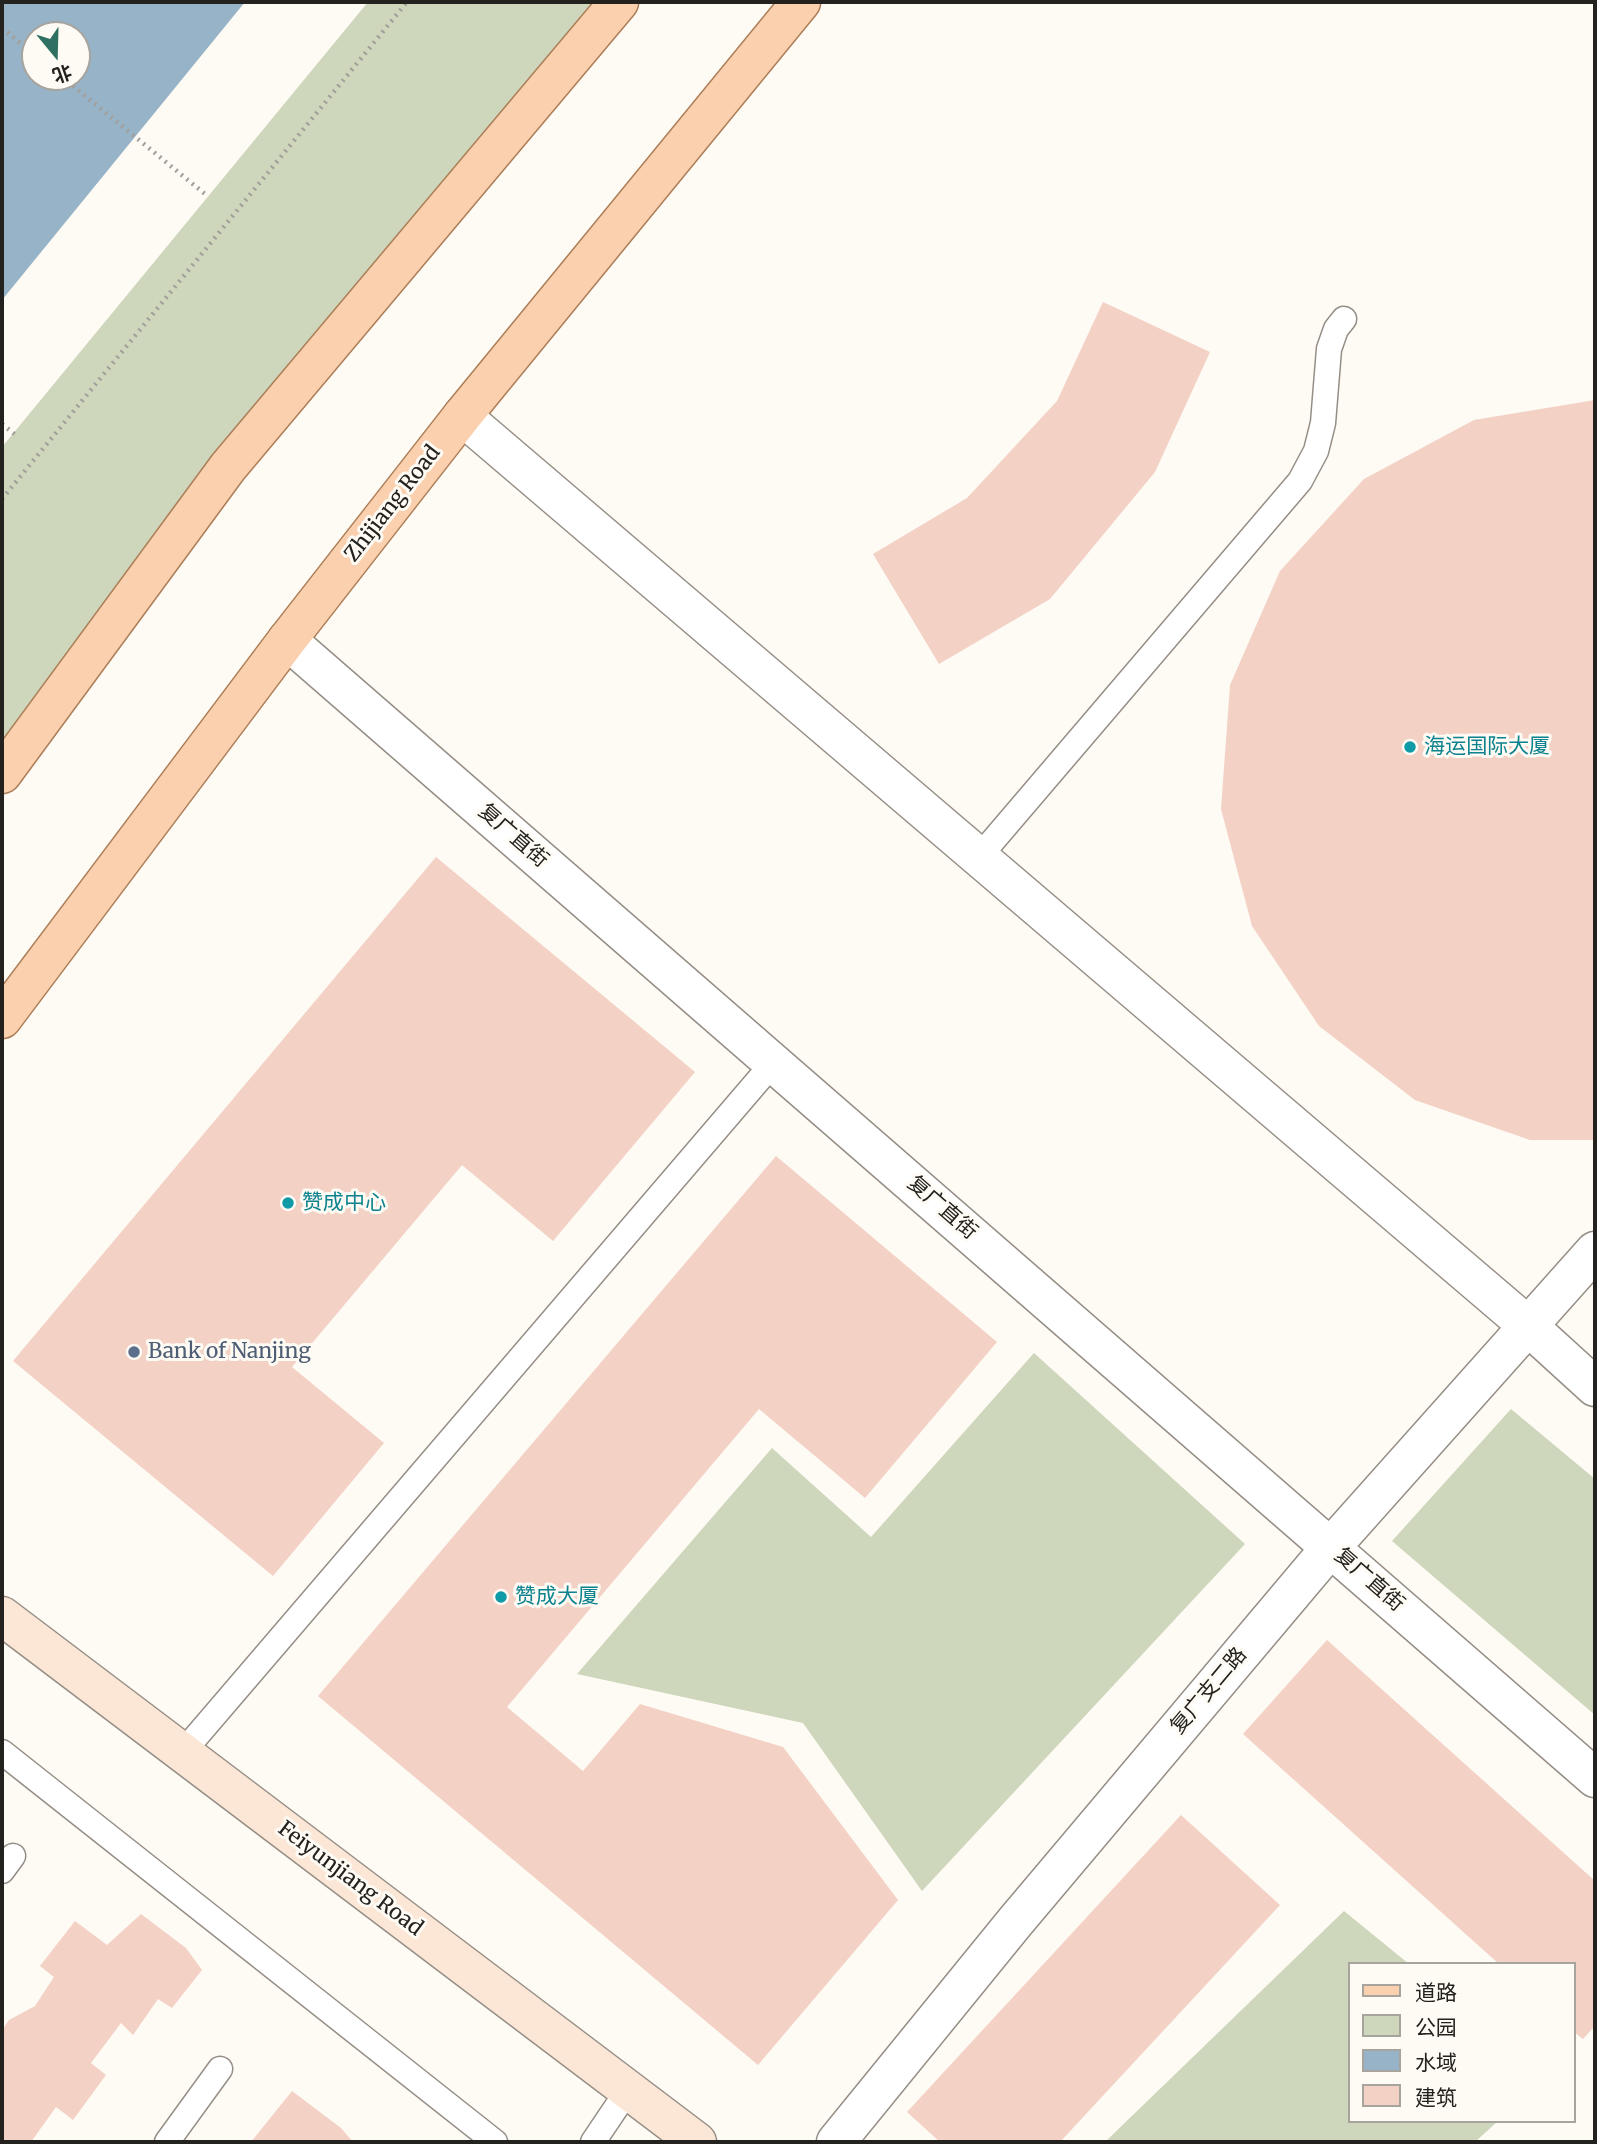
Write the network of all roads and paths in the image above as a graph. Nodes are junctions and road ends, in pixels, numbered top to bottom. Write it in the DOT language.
graph roads {
  1 [pos="407,2"];
  2 [pos="619,2"];
  3 [pos="801,2"];
  4 [pos="2,28"];
  5 [pos="21,44"];
  6 [pos="79,91"];
  7 [pos="205,194"];
  8 [pos="1344,319"];
  9 [pos="462,416"];
  10 [pos="2,424"];
  11 [pos="17,436"];
  12 [pos="2,499"];
  13 [pos="286,640"];
  14 [pos="2,774"];
  15 [pos="979,857"];
  16 [pos="2,1019"];
  17 [pos="774,1062"];
  18 [pos="1595,1251"];
  19 [pos="1527,1325"];
  20 [pos="1595,1387"];
  21 [pos="1331,1547"];
  22 [pos="2,1616"];
  23 [pos="2,1752"];
  24 [pos="183,1752"];
  25 [pos="1595,1777"];
  26 [pos="220,2069"];
  27 [pos="628,2090"];
  28 [pos="167,2142"];
  29 [pos="495,2142"];
  30 [pos="593,2142"];
  31 [pos="697,2142"];
  32 [pos="836,2142"];
  1 -- 12 [label="path"];
  2 -- 14 [label="main road"];
  3 -- 9 [label="main road, Zhijiang Road"];
  4 -- 5 [label="path"];
  6 -- 7 [label="path"];
  8 -- 15 [label="lane"];
  9 -- 13 [label="main road, Zhijiang Road"];
  9 -- 15 [label="street"];
  10 -- 11 [label="path"];
  13 -- 16 [label="main road, Zhijiang Road"];
  13 -- 17 [label="street, 复广直街"];
  15 -- 19 [label="street"];
  17 -- 21 [label="street, 复广直街"];
  17 -- 24 [label="lane"];
  18 -- 19 [label="street, 复广支二路"];
  19 -- 20 [label="street"];
  19 -- 21 [label="street, 复广支二路"];
  21 -- 25 [label="street, 复广直街"];
  21 -- 32 [label="street, 复广支二路"];
  22 -- 24 [label="street, Feiyunjiang Road"];
  23 -- 29 [label="lane"];
  24 -- 27 [label="street, Feiyunjiang Road"];
  26 -- 28 [label="lane"];
  27 -- 30 [label="lane"];
  27 -- 31 [label="street, Feiyunjiang Road"];
}
